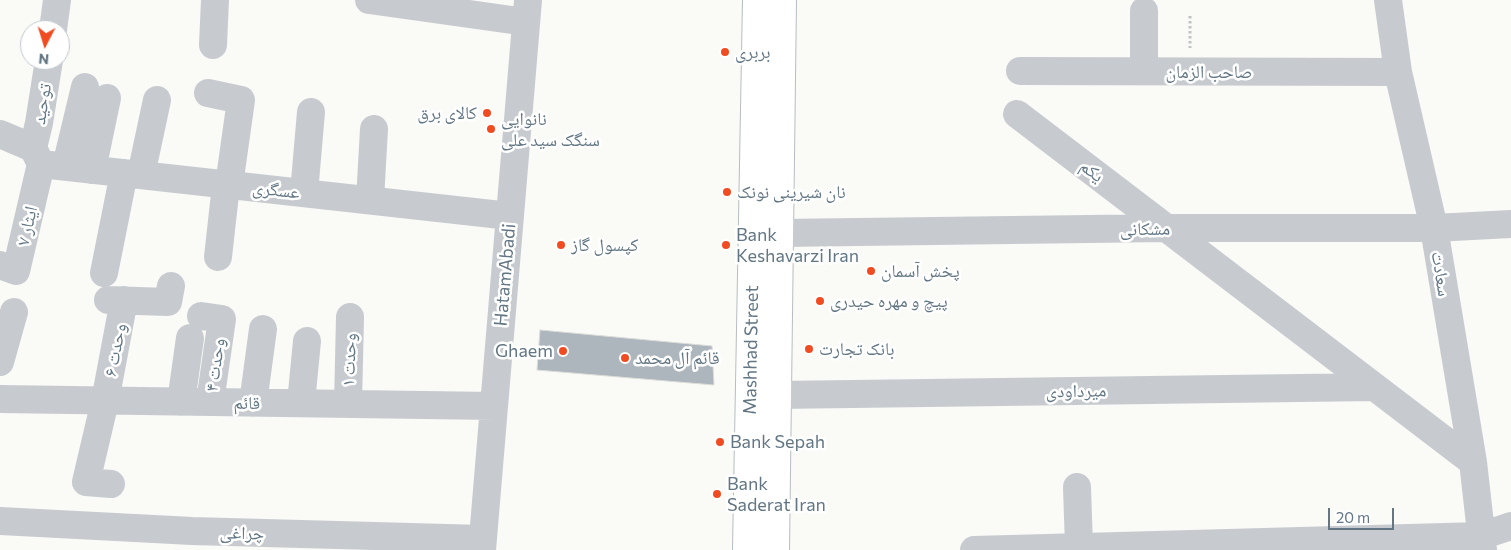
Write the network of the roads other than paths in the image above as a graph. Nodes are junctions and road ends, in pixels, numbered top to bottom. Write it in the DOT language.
graph roads {
  1 [pos="58,0"];
  2 [pos="215,0"];
  3 [pos="369,0"];
  4 [pos="757,0"];
  5 [pos="782,0"];
  6 [pos="1388,0"];
  7 [pos="527,11"];
  8 [pos="1144,11"];
  9 [pos="55,20"];
  10 [pos="213,45"];
  11 [pos="47,70"];
  12 [pos="1020,71"];
  13 [pos="1144,71"];
  14 [pos="1398,72"];
  15 [pos="96,93"];
  16 [pos="208,93"];
  17 [pos="157,100"];
  18 [pos="311,112"];
  19 [pos="1017,114"];
  20 [pos="374,129"];
  21 [pos="0,134"];
  22 [pos="58,162"];
  23 [pos="133,174"];
  24 [pos="228,185"];
  25 [pos="304,193"];
  26 [pos="370,200"];
  27 [pos="510,216"];
  28 [pos="1511,224"];
  29 [pos="1166,228"];
  30 [pos="1434,228"];
  31 [pos="780,233"];
  32 [pos="218,257"];
  33 [pos="0,265"];
  34 [pos="104,273"];
  35 [pos="171,286"];
  36 [pos="14,312"];
  37 [pos="350,316"];
  38 [pos="263,329"];
  39 [pos="307,341"];
  40 [pos="0,362"];
  41 [pos="1374,387"];
  42 [pos="777,395"];
  43 [pos="0,399"];
  44 [pos="105,401"];
  45 [pos="181,402"];
  46 [pos="210,402"];
  47 [pos="253,403"];
  48 [pos="301,403"];
  49 [pos="348,404"];
  50 [pos="494,406"];
  51 [pos="1473,462"];
  52 [pos="111,484"];
  53 [pos="1077,487"];
  54 [pos="0,521"];
  55 [pos="1511,526"];
  56 [pos="1482,543"];
  57 [pos="483,545"];
  58 [pos="1079,547"];
  59 [pos="747,550"];
  60 [pos="775,550"];
  61 [pos="974,550"];
  1 -- 9 [label="street"];
  2 -- 10 [label="street"];
  3 -- 7 [label="street"];
  4 -- 59 [label="main road, Mashhad Street"];
  5 -- 31 [label="main road, Mashhad Street"];
  6 -- 14 [label="street, سعادت"];
  7 -- 27 [label="street, HatamAbadi"];
  8 -- 13 [label="street"];
  11 -- 22 [label="street, توحید"];
  12 -- 13 [label="street, صاحب الزمان"];
  13 -- 14 [label="street, صاحب الزمان"];
  14 -- 30 [label="street, سعادت"];
  15 -- 22 [label="street"];
  16 -- 24 [label="street"];
  17 -- 23 [label="street"];
  18 -- 25 [label="street"];
  19 -- 29 [label="street, یکم"];
  20 -- 26 [label="street"];
  21 -- 22 [label="street, عسگری"];
  22 -- 23 [label="street, عسگری"];
  22 -- 33 [label="street, ایثار ۷"];
  23 -- 24 [label="street, عسگری"];
  23 -- 34 [label="street"];
  24 -- 25 [label="street, عسگری"];
  24 -- 32 [label="street"];
  25 -- 26 [label="street, عسگری"];
  26 -- 27 [label="street, عسگری"];
  27 -- 50 [label="street, HatamAbadi"];
  28 -- 30 [label="street, مشکانی"];
  29 -- 30 [label="street, مشکانی"];
  29 -- 31 [label="street, مشکانی"];
  29 -- 41 [label="street, یکم"];
  30 -- 51 [label="street, سعادت"];
  31 -- 42 [label="main road, Mashhad Street"];
  35 -- 44 [label="street, وحدت ۶"];
  36 -- 40 [label="street"];
  37 -- 49 [label="street, وحدت ۱"];
  38 -- 47 [label="street"];
  39 -- 48 [label="street"];
  41 -- 42 [label="street, میرداودی"];
  41 -- 51 [label="street, یکم"];
  42 -- 60 [label="main road, Mashhad Street"];
  43 -- 44 [label="street, قائم"];
  44 -- 45 [label="street, قائم"];
  44 -- 52 [label="street, وحدت ۶"];
  45 -- 46 [label="street, قائم"];
  45 -- 46 [label="street, وحدت ۴"];
  46 -- 47 [label="street, قائم"];
  47 -- 48 [label="street, قائم"];
  48 -- 49 [label="street, قائم"];
  49 -- 50 [label="street, قائم"];
  50 -- 57 [label="street, HatamAbadi"];
  51 -- 56 [label="street, سعادت"];
  53 -- 58 [label="street"];
  54 -- 57 [label="street, چراغی"];
  55 -- 56 [label="street"];
  56 -- 58 [label="street"];
  58 -- 61 [label="street"];
}
